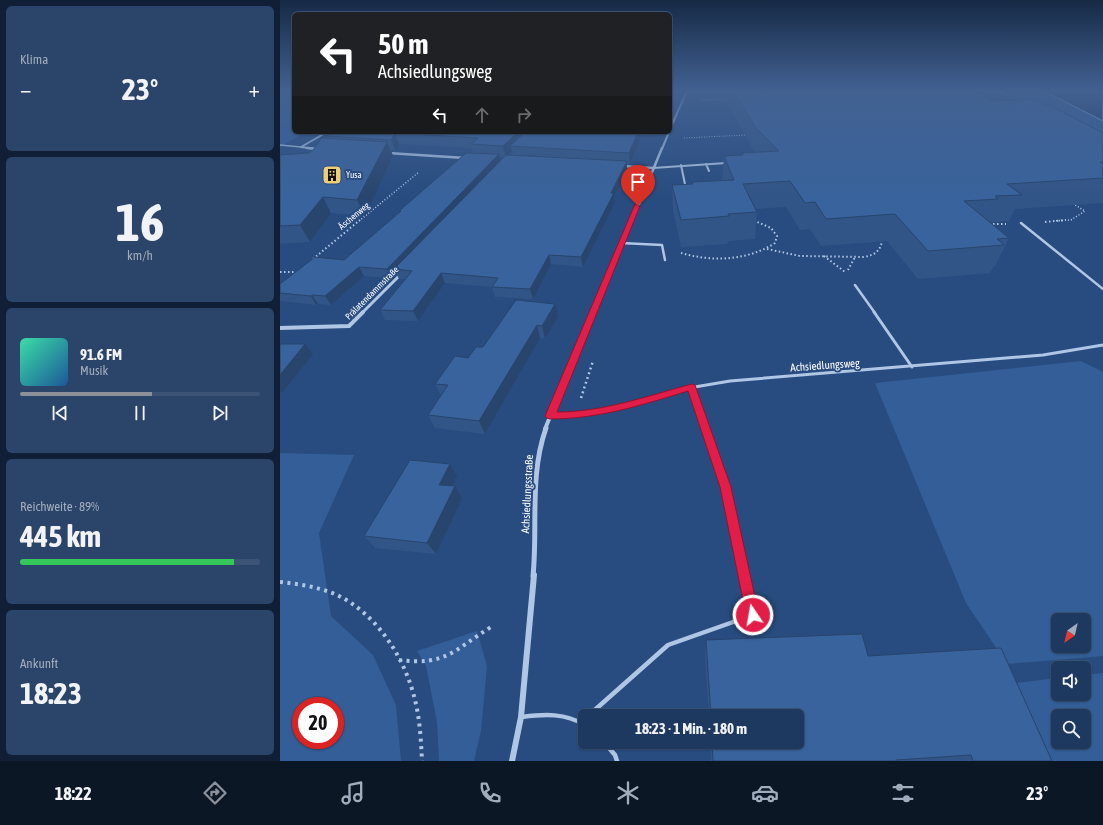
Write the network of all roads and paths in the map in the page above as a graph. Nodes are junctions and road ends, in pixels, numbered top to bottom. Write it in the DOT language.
graph roads {
  1 [pos="324,134"];
  2 [pos="668,134"];
  3 [pos="750,135"];
  4 [pos="666,139"];
  5 [pos="280,146"];
  6 [pos="301,147"];
  7 [pos="328,150"];
  8 [pos="383,153"];
  9 [pos="468,158"];
  10 [pos="728,163"];
  11 [pos="706,164"];
  12 [pos="681,165"];
  13 [pos="616,166"];
  14 [pos="654,168"];
  15 [pos="421,170"];
  16 [pos="709,171"];
  17 [pos="688,194"];
  18 [pos="1075,205"];
  19 [pos="753,217"];
  20 [pos="1021,223"];
  21 [pos="878,236"];
  22 [pos="621,243"];
  23 [pos="662,245"];
  24 [pos="766,249"];
  25 [pos="823,256"];
  26 [pos="855,257"];
  27 [pos="665,260"];
  28 [pos="308,263"];
  29 [pos="302,268"];
  30 [pos="406,268"];
  31 [pos="280,272"];
  32 [pos="854,284"];
  33 [pos="1103,289"];
  34 [pos="280,328"];
  35 [pos="1103,345"];
  36 [pos="912,367"];
  37 [pos="692,387"];
  38 [pos="550,416"];
  39 [pos="280,582"];
  40 [pos="491,627"];
  41 [pos="398,660"];
  42 [pos="596,709"];
  43 [pos="521,717"];
  44 [pos="578,720"];
  45 [pos="610,749"];
  46 [pos="422,761"];
  47 [pos="512,761"];
  48 [pos="617,761"];
  1 -- 6 [label="street"];
  2 -- 4 [label="street, Achsiedlungsstraße"];
  3 -- 4 [label="path"];
  4 -- 14 [label="street, Achsiedlungsstraße"];
  5 -- 6 [label="lane"];
  6 -- 7 [label="street"];
  8 -- 9 [label="street"];
  10 -- 11 [label="lane"];
  11 -- 12 [label="lane"];
  11 -- 16 [label="lane"];
  12 -- 14 [label="lane"];
  12 -- 17 [label="lane"];
  13 -- 14 [label="street"];
  14 -- 22 [label="street, Achsiedlungsstraße"];
  15 -- 28 [label="path, Äschenweg"];
  18 -- 20 [label="path"];
  19 -- 24 [label="path"];
  20 -- 33 [label="lane"];
  21 -- 26 [label="path"];
  22 -- 23 [label="lane"];
  22 -- 38 [label="street, Achsiedlungsstraße"];
  23 -- 24 [label="path"];
  23 -- 27 [label="lane"];
  24 -- 25 [label="path"];
  25 -- 26 [label="path"];
  25 -- 26 [label="path"];
  29 -- 31 [label="path"];
  30 -- 34 [label="street, Prälatendammstraße"];
  32 -- 36 [label="lane"];
  35 -- 36 [label="lane, Achsiedlungsweg"];
  36 -- 37 [label="lane, Achsiedlungsweg"];
  37 -- 38 [label="lane, Achsiedlungsweg"];
  37 -- 42 [label="lane"];
  38 -- 43 [label="street, Achsiedlungsstraße"];
  39 -- 41 [label="path"];
  40 -- 41 [label="path"];
  41 -- 46 [label="path"];
  43 -- 44 [label="lane"];
  43 -- 47 [label="street, Achsiedlungsstraße"];
  45 -- 48 [label="lane"];
}
